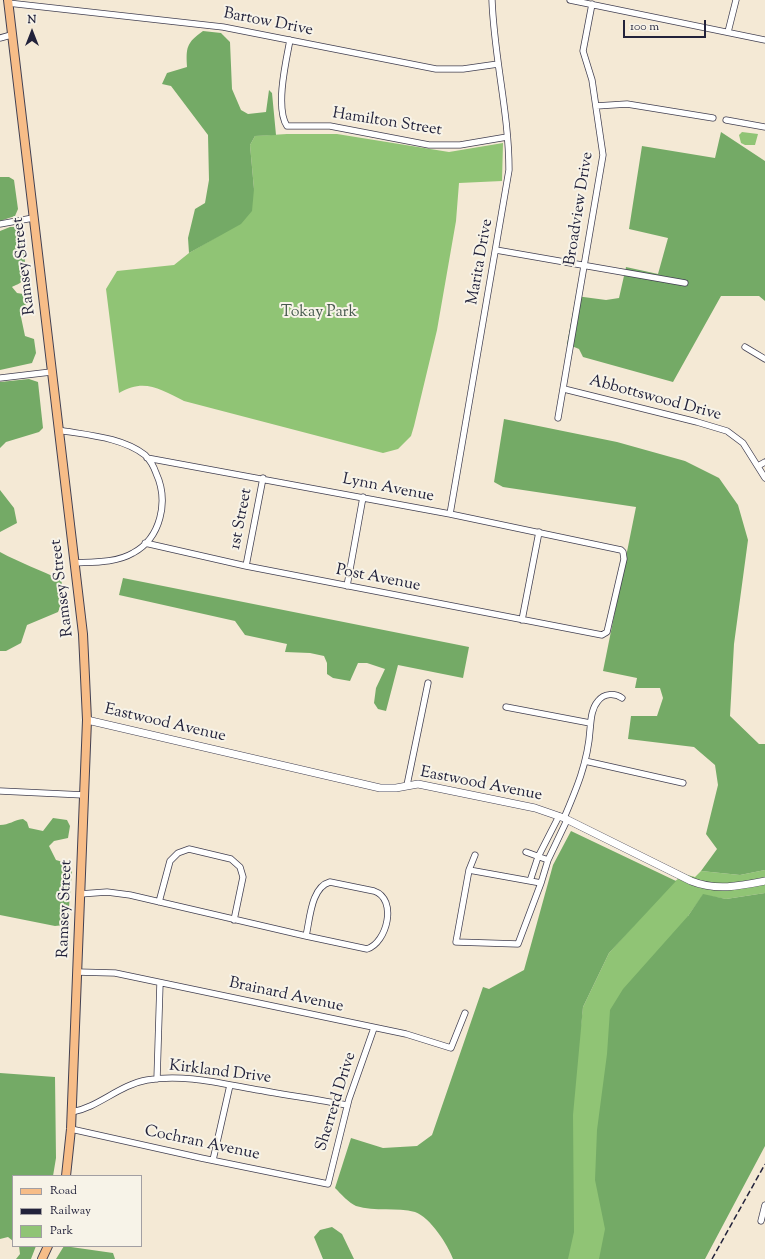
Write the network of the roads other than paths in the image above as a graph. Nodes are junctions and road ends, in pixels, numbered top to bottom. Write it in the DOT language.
graph roads {
  1 [pos="492,0"];
  2 [pos="496,0"];
  3 [pos="570,0"];
  4 [pos="736,0"];
  5 [pos="8,1"];
  6 [pos="592,4"];
  7 [pos="492,12"];
  8 [pos="728,32"];
  9 [pos="11,35"];
  10 [pos="0,38"];
  11 [pos="290,40"];
  12 [pos="765,40"];
  13 [pos="498,64"];
  14 [pos="596,106"];
  15 [pos="713,118"];
  16 [pos="726,120"];
  17 [pos="765,127"];
  18 [pos="507,137"];
  19 [pos="33,218"];
  20 [pos="0,224"];
  21 [pos="496,250"];
  22 [pos="585,264"];
  23 [pos="685,283"];
  24 [pos="745,347"];
  25 [pos="765,359"];
  26 [pos="51,372"];
  27 [pos="0,378"];
  28 [pos="564,390"];
  29 [pos="558,418"];
  30 [pos="58,430"];
  31 [pos="147,458"];
  32 [pos="765,462"];
  33 [pos="758,466"];
  34 [pos="263,478"];
  35 [pos="765,478"];
  36 [pos="363,497"];
  37 [pos="450,514"];
  38 [pos="539,532"];
  39 [pos="145,543"];
  40 [pos="74,563"];
  41 [pos="246,566"];
  42 [pos="347,586"];
  43 [pos="522,620"];
  44 [pos="606,634"];
  45 [pos="428,682"];
  46 [pos="622,698"];
  47 [pos="506,707"];
  48 [pos="87,720"];
  49 [pos="590,723"];
  50 [pos="585,761"];
  51 [pos="683,783"];
  52 [pos="407,785"];
  53 [pos="0,792"];
  54 [pos="84,795"];
  55 [pos="563,818"];
  56 [pos="526,852"];
  57 [pos="474,855"];
  58 [pos="538,857"];
  59 [pos="548,860"];
  60 [pos="469,870"];
  61 [pos="530,881"];
  62 [pos="765,881"];
  63 [pos="541,883"];
  64 [pos="80,894"];
  65 [pos="159,902"];
  66 [pos="234,920"];
  67 [pos="306,936"];
  68 [pos="77,972"];
  69 [pos="160,983"];
  70 [pos="465,1013"];
  71 [pos="374,1028"];
  72 [pos="157,1079"];
  73 [pos="230,1085"];
  74 [pos="347,1105"];
  75 [pos="72,1112"];
  76 [pos="71,1129"];
  77 [pos="213,1160"];
  78 [pos="66,1175"];
  79 [pos="328,1184"];
  80 [pos="765,1205"];
  81 [pos="762,1221"];
  82 [pos="48,1247"];
  83 [pos="42,1259"];
  1 -- 7 [label="street, Marita Drive"];
  2 -- 7 [label="street, Marita Drive"];
  3 -- 6 [label="street"];
  4 -- 8 [label="street"];
  5 -- 9 [label="main road, Ramsey Street"];
  5 -- 11 [label="street, Bartow Drive"];
  6 -- 8 [label="street"];
  6 -- 14 [label="street, Broadview Drive"];
  7 -- 13 [label="street, Marita Drive"];
  8 -- 12 [label="street"];
  9 -- 10 [label="street"];
  9 -- 19 [label="main road, Ramsey Street"];
  11 -- 13 [label="street, Bartow Drive"];
  11 -- 18 [label="street, Hamilton Street"];
  13 -- 18 [label="street, Marita Drive"];
  14 -- 15 [label="street"];
  14 -- 22 [label="street, Broadview Drive"];
  16 -- 17 [label="street"];
  18 -- 21 [label="street, Marita Drive"];
  19 -- 20 [label="street"];
  19 -- 26 [label="main road, Ramsey Street"];
  21 -- 22 [label="street"];
  21 -- 37 [label="street, Marita Drive"];
  22 -- 23 [label="street"];
  22 -- 28 [label="street, Broadview Drive"];
  24 -- 25 [label="street"];
  26 -- 27 [label="street"];
  26 -- 30 [label="main road, Ramsey Street"];
  28 -- 29 [label="street, Broadview Drive"];
  28 -- 33 [label="street, Abbottswood Drive"];
  30 -- 31 [label="street"];
  30 -- 40 [label="main road, Ramsey Street"];
  31 -- 34 [label="street, Lynn Avenue"];
  31 -- 39 [label="street"];
  32 -- 33 [label="street"];
  33 -- 35 [label="street, Abbottswood Drive"];
  34 -- 36 [label="street, Lynn Avenue"];
  34 -- 41 [label="street, 1st Street"];
  36 -- 37 [label="street, Lynn Avenue"];
  36 -- 42 [label="street"];
  37 -- 38 [label="street, Lynn Avenue"];
  38 -- 43 [label="street"];
  38 -- 44 [label="street, Lynn Avenue"];
  39 -- 40 [label="street"];
  39 -- 41 [label="street, Post Avenue"];
  40 -- 48 [label="main road, Ramsey Street"];
  41 -- 42 [label="street, Post Avenue"];
  42 -- 43 [label="street, Post Avenue"];
  43 -- 44 [label="street, Post Avenue"];
  45 -- 52 [label="street"];
  46 -- 49 [label="street"];
  47 -- 49 [label="street"];
  48 -- 52 [label="street, Eastwood Avenue"];
  48 -- 54 [label="main road, Ramsey Street"];
  49 -- 50 [label="street"];
  50 -- 51 [label="street"];
  50 -- 55 [label="street"];
  52 -- 55 [label="street, Eastwood Avenue"];
  53 -- 54 [label="street"];
  54 -- 64 [label="main road, Ramsey Street"];
  55 -- 58 [label="street"];
  55 -- 59 [label="street"];
  55 -- 62 [label="street, Eastwood Avenue"];
  56 -- 58 [label="street"];
  57 -- 60 [label="street"];
  58 -- 59 [label="street"];
  58 -- 61 [label="street"];
  59 -- 63 [label="street"];
  60 -- 61 [label="street"];
  60 -- 63 [label="street"];
  61 -- 63 [label="street"];
  64 -- 65 [label="street"];
  64 -- 68 [label="main road, Ramsey Street"];
  65 -- 66 [label="street"];
  65 -- 66 [label="street"];
  66 -- 67 [label="street"];
  67 -- 67 [label="street"];
  68 -- 69 [label="street, Brainard Avenue"];
  68 -- 75 [label="main road, Ramsey Street"];
  69 -- 71 [label="street, Brainard Avenue"];
  69 -- 72 [label="street"];
  70 -- 71 [label="street, Brainard Avenue"];
  71 -- 74 [label="street, Sherrerd Drive"];
  72 -- 73 [label="street, Kirkland Drive"];
  72 -- 75 [label="street, Kirkland Drive"];
  73 -- 74 [label="street, Kirkland Drive"];
  73 -- 77 [label="street"];
  74 -- 79 [label="street, Sherrerd Drive"];
  75 -- 76 [label="main road, Ramsey Street"];
  76 -- 77 [label="street, Cochran Avenue"];
  76 -- 78 [label="main road, Ramsey Street"];
  77 -- 79 [label="street, Cochran Avenue"];
  80 -- 81 [label="street"];
  82 -- 83 [label="main road"];
}
